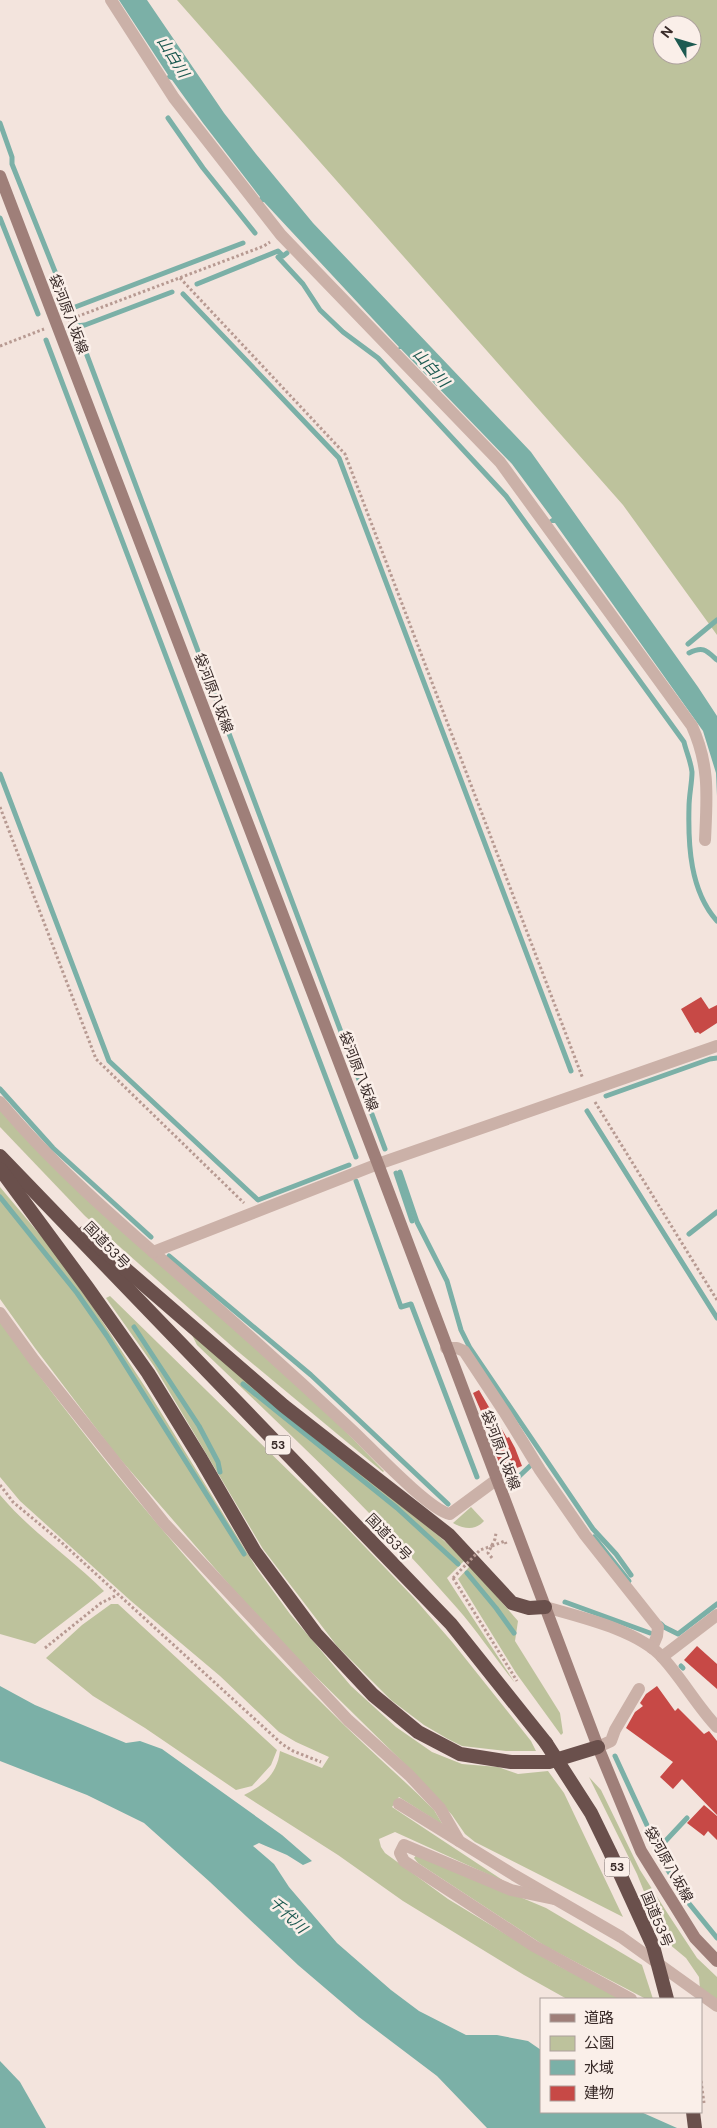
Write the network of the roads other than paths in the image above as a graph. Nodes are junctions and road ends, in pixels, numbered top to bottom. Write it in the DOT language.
graph roads {
  1 [pos="111,0"];
  2 [pos="0,176"];
  3 [pos="712,817"];
  4 [pos="705,840"];
  5 [pos="717,1046"];
  6 [pos="0,1102"];
  7 [pos="0,1156"];
  8 [pos="378,1164"];
  9 [pos="0,1169"];
  10 [pos="16,1173"];
  11 [pos="153,1252"];
  12 [pos="0,1313"];
  13 [pos="446,1348"];
  14 [pos="496,1480"];
  15 [pos="545,1607"];
  16 [pos="717,1615"];
  17 [pos="652,1648"];
  18 [pos="662,1657"];
  19 [pos="639,1689"];
  20 [pos="717,1727"];
  21 [pos="598,1747"];
  22 [pos="399,1804"];
  23 [pos="459,1841"];
  24 [pos="554,1899"];
  25 [pos="717,1962"];
  26 [pos="629,1998"];
  27 [pos="667,1998"];
  28 [pos="717,2006"];
  29 [pos="693,2113"];
  30 [pos="695,2128"];
  1 -- 3 [label="street"];
  2 -- 8 [label="main road, 袋河原八坂線"];
  3 -- 4 [label="street"];
  5 -- 8 [label="street"];
  6 -- 11 [label="street"];
  7 -- 10 [label="highway, 国道53号 / 53"];
  8 -- 11 [label="street"];
  8 -- 13 [label="main road, 袋河原八坂線"];
  9 -- 21 [label="highway"];
  10 -- 15 [label="highway"];
  10 -- 27 [label="highway, 国道53号 / 53, bridge"];
  11 -- 14 [label="street"];
  12 -- 23 [label="street"];
  13 -- 14 [label="main road, 袋河原八坂線"];
  13 -- 17 [label="street"];
  14 -- 15 [label="main road, 袋河原八坂線"];
  15 -- 17 [label="street"];
  15 -- 21 [label="main road, 袋河原八坂線"];
  16 -- 18 [label="street"];
  17 -- 18 [label="street"];
  18 -- 20 [label="street"];
  19 -- 21 [label="street"];
  21 -- 25 [label="main road, 袋河原八坂線"];
  22 -- 23 [label="street"];
  23 -- 24 [label="street"];
  24 -- 26 [label="street"];
  24 -- 28 [label="street"];
  29 -- 30 [label="highway"];
}
